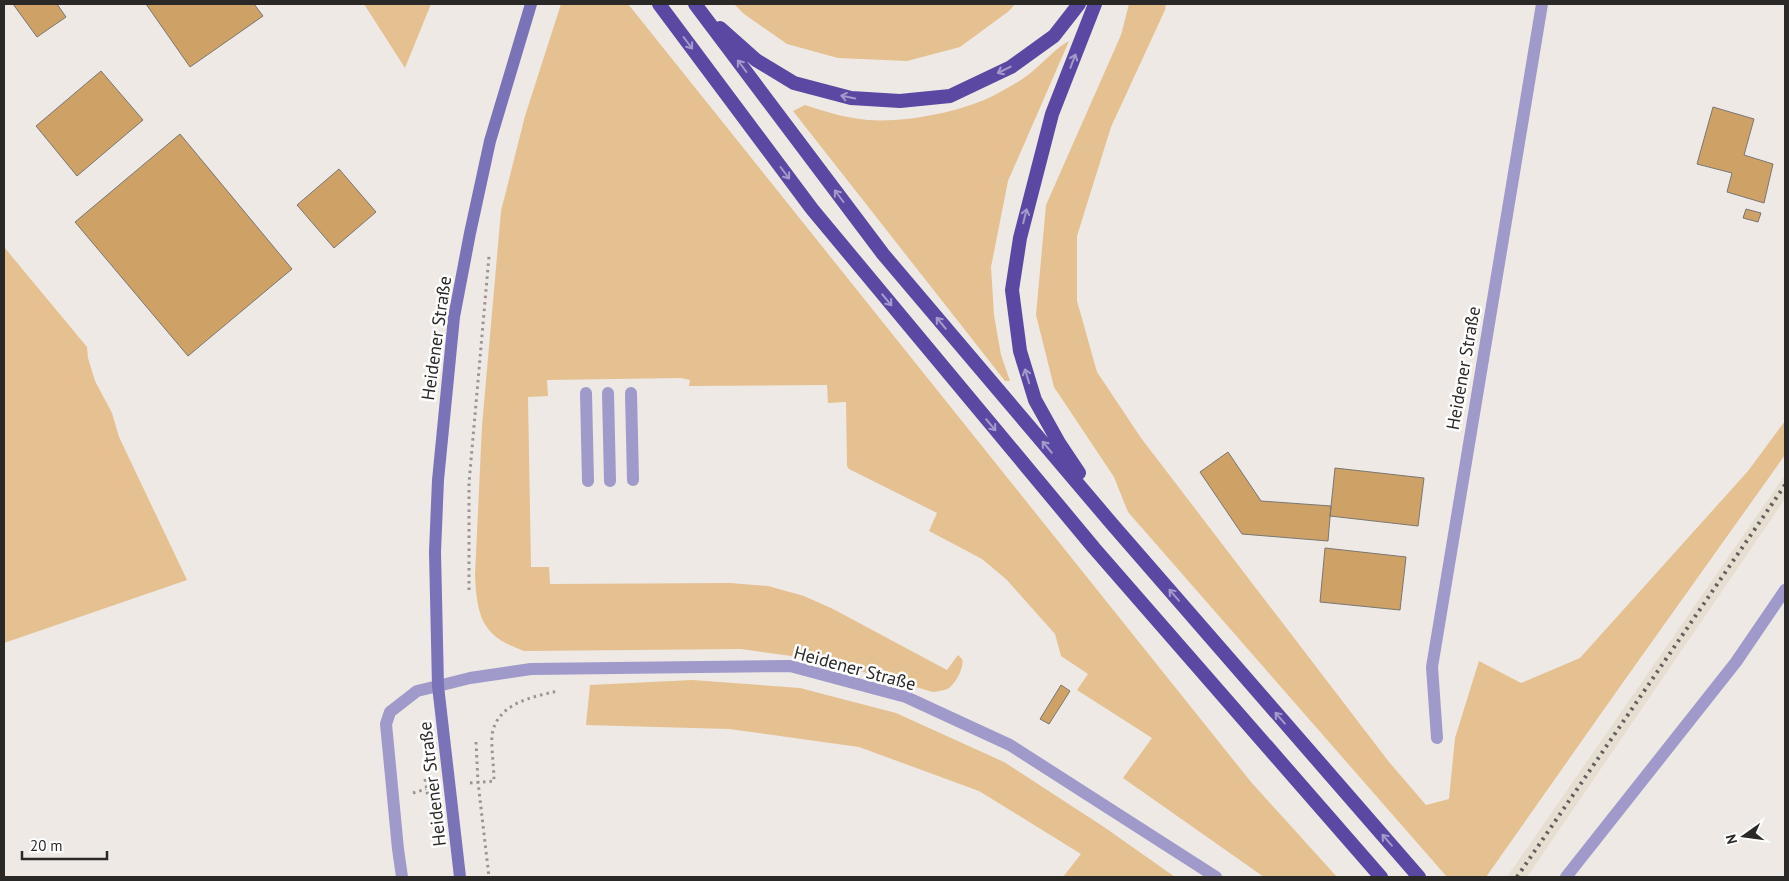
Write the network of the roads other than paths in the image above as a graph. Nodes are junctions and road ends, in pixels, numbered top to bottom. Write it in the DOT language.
graph roads {
  1 [pos="531,4"];
  2 [pos="659,4"];
  3 [pos="695,4"];
  4 [pos="699,4"];
  5 [pos="1079,4"];
  6 [pos="1095,4"];
  7 [pos="1542,4"];
  8 [pos="586,393"];
  9 [pos="608,393"];
  10 [pos="631,393"];
  11 [pos="633,480"];
  12 [pos="588,481"];
  13 [pos="610,481"];
  14 [pos="1112,524"];
  15 [pos="1785,590"];
  16 [pos="438,686"];
  17 [pos="1437,738"];
  18 [pos="402,877"];
  19 [pos="460,877"];
  20 [pos="1216,877"];
  21 [pos="1381,877"];
  22 [pos="1419,877"];
  23 [pos="1566,877"];
  1 -- 16 [label="main road, Heidener Straße"];
  2 -- 21 [label="highway, one-way"];
  14 -- 3 [label="highway, one-way"];
  5 -- 4 [label="highway, one-way"];
  14 -- 6 [label="highway, one-way"];
  7 -- 17 [label="street, Heidener Straße"];
  8 -- 12 [label="street"];
  9 -- 13 [label="street"];
  10 -- 11 [label="street"];
  22 -- 14 [label="highway, one-way"];
  15 -- 23 [label="street"];
  16 -- 18 [label="street"];
  16 -- 19 [label="main road, Heidener Straße"];
  16 -- 20 [label="street, Heidener Straße"];
}
